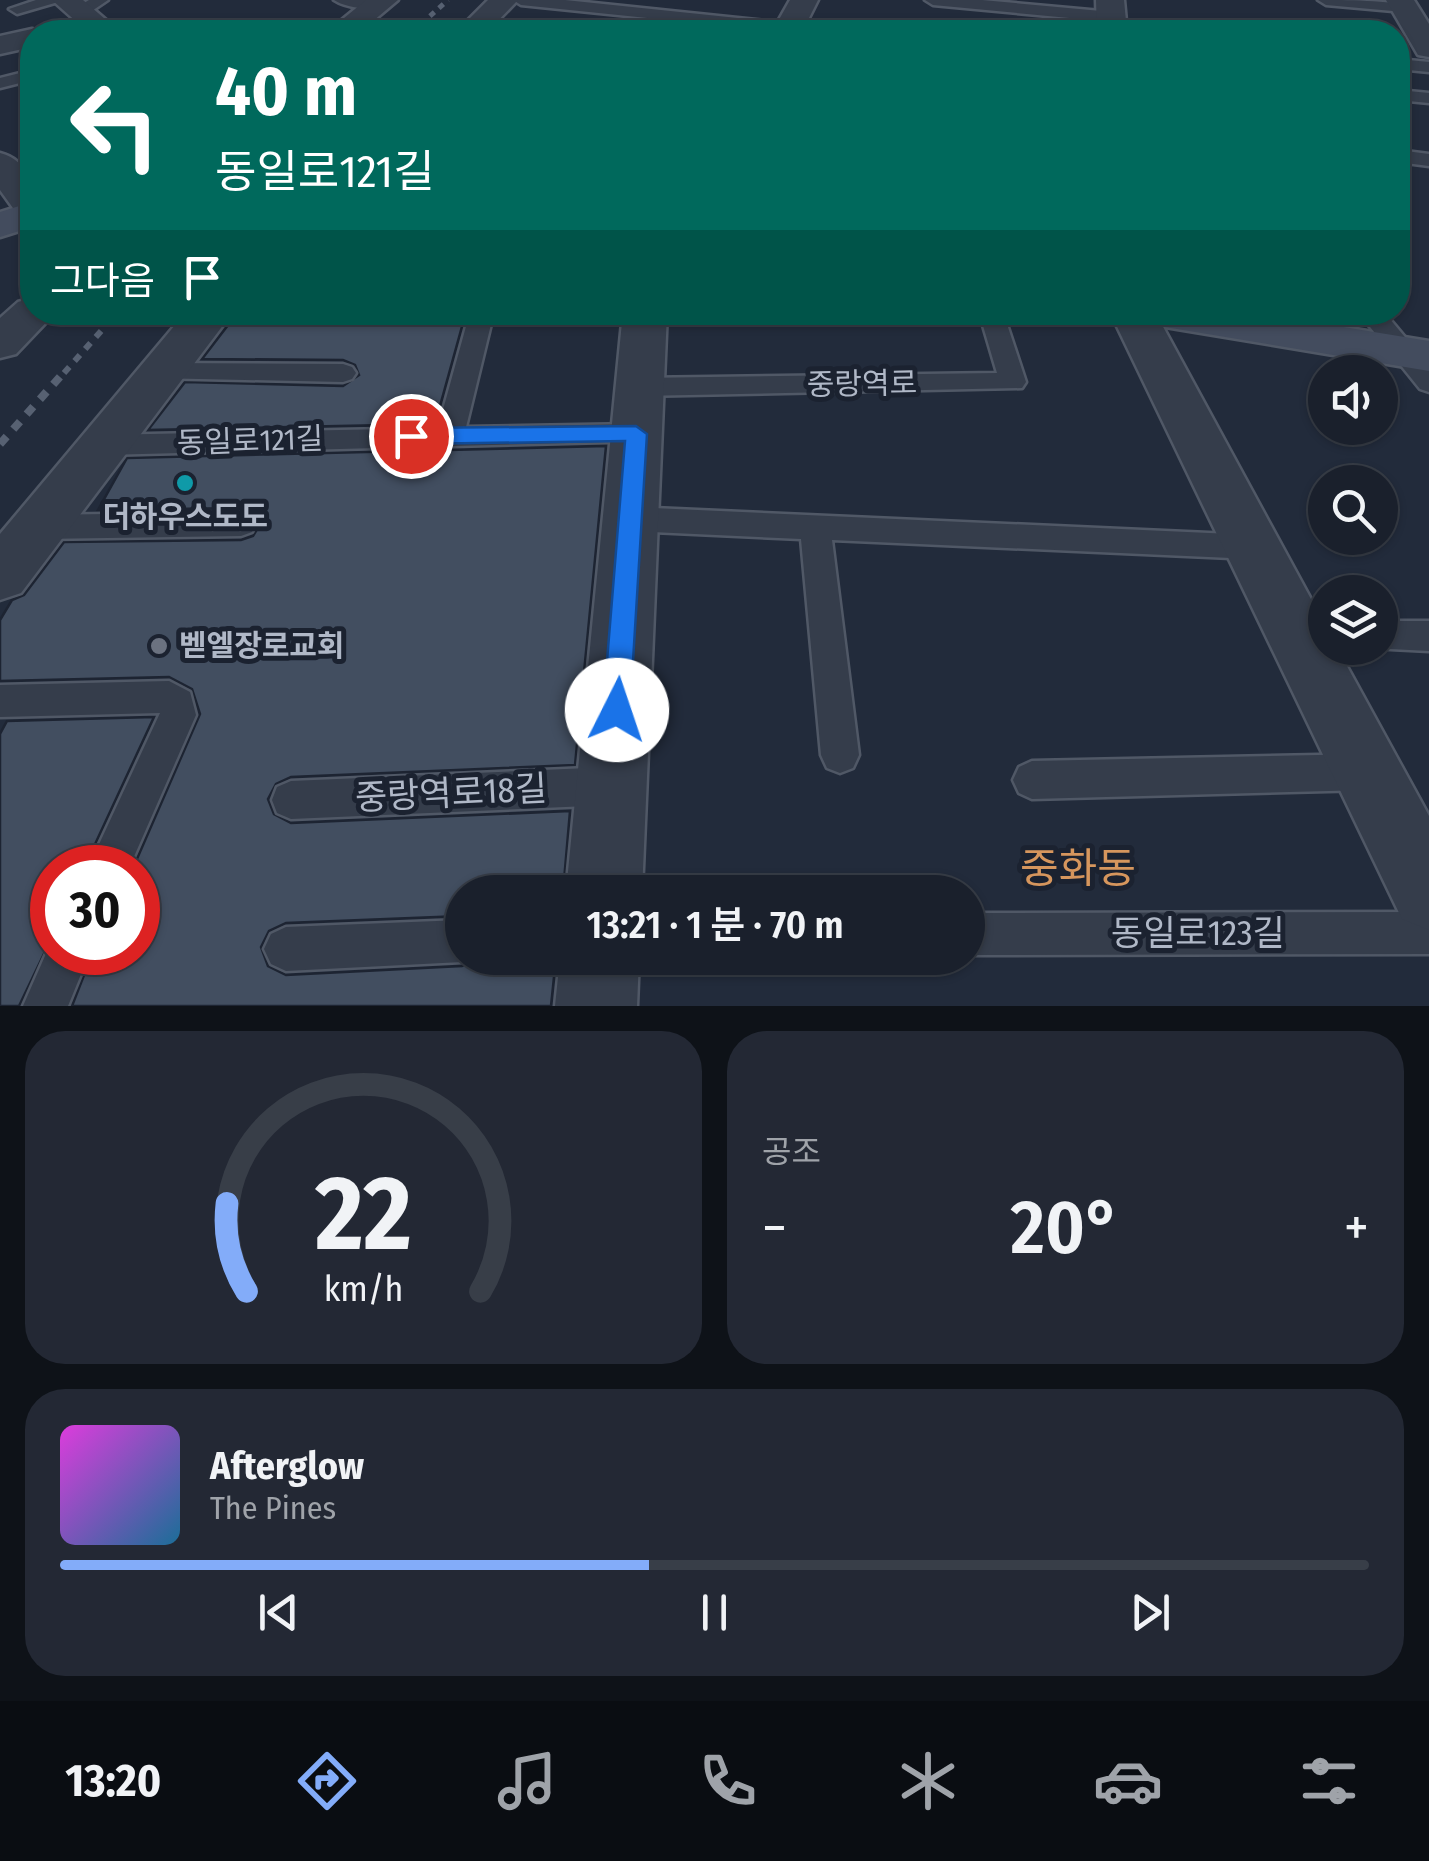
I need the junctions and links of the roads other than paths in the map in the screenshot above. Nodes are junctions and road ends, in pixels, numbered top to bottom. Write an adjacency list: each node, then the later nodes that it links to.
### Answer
1 (342, 0): 6 (lane)
2 (504, 0): 13 (street)
3 (520, 0): 9 (lane)
4 (932, 0): 11 (lane)
5 (1326, 0): 7 (lane)
6 (381, 2): 12 (street)
7 (1402, 3): 16 (street)
8 (17, 9): 10 (lane)
9 (629, 10): 14 (lane); 15 (lane)
10 (84, 11)
11 (1111, 17)
12 (358, 20)
13 (483, 20)
14 (621, 20)
15 (708, 20)
16 (1429, 48)
17 (0, 164): 18 (street)
18 (20, 193)
19 (20, 325): 27 (street)
20 (201, 325): 29 (street, 동일로121길)
21 (479, 325): 32 (lane)
22 (644, 325): 31 (street)
23 (995, 325): 31 (lane, 중랑역로)
24 (1139, 325): 38 (street)
25 (1224, 325): 28 (street)
26 (1382, 325): 28 (lane)
27 (0, 343)
28 (1420, 364)
29 (163, 372): 30 (lane); 33 (street, 동일로121길)
30 (343, 373)
31 (638, 410): 32 (lane, 동일로121길); 34 (street)
32 (450, 435): 33 (lane, 동일로121길)
33 (104, 446): 36 (street, 동일로121길)
34 (631, 519): 37 (lane); 48 (street)
35 (241, 524): 36 (lane)
36 (40, 527): 39 (street, 동일로121길)
37 (815, 527): 38 (lane); 45 (lane)
38 (1252, 548): 40 (street)
39 (0, 576)
40 (1308, 631)
41 (1398, 636): 42 (lane)
42 (1429, 636)
43 (1323, 665): 46 (street)
44 (0, 700): 50 (lane)
45 (840, 755)
46 (1367, 772): 47 (lane); 51 (street)
47 (1032, 780)
48 (611, 786): 49 (lane, 중랑역로18길); 52 (street)
49 (292, 800)
50 (118, 845)
51 (1423, 867)
52 (605, 875)
53 (1429, 932): 54 (lane, 동일로123길)
54 (985, 934)
55 (445, 942): 56 (lane)
56 (286, 949)
57 (59, 975): 59 (lane)
58 (599, 975): 60 (street)
59 (45, 1006)
60 (596, 1006)

